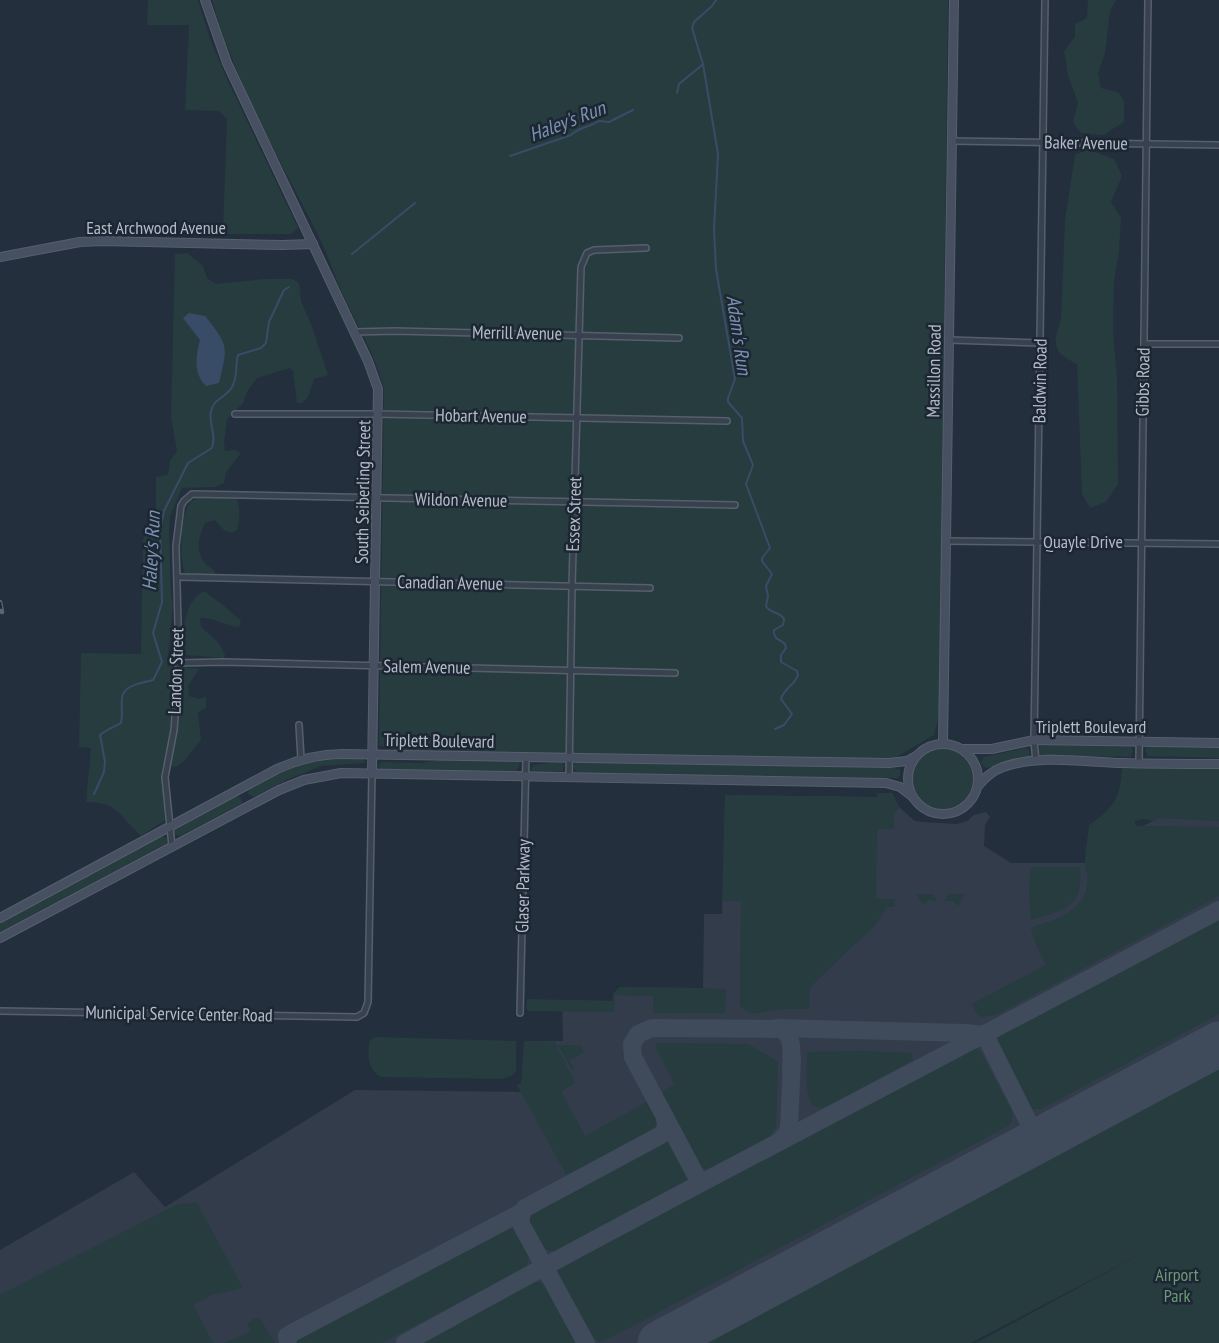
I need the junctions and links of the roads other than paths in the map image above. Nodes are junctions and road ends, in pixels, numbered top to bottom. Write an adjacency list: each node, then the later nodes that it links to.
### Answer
1 (205, 0): 9 (main road, South Seiberling Street)
2 (954, 0): 5 (main road, Massillon Road)
3 (1045, 0): 6 (street, Baldwin Road)
4 (1148, 0): 7 (street, Gibbs Road)
5 (952, 141): 6 (street, Baker Avenue); 15 (main road, Massillon Road)
6 (1043, 142): 7 (street, Baker Avenue); 16 (street, Baldwin Road)
7 (1145, 144): 8 (street, Baker Avenue); 17 (street, Gibbs Road)
8 (1219, 145)
9 (312, 244): 11 (main road, East Archwood Avenue); 12 (main road, South Seiberling Street)
10 (646, 248): 13 (street, Essex Street)
11 (0, 257)
12 (354, 332): 13 (street, Merrill Avenue); 20 (main road, South Seiberling Street)
13 (579, 334): 14 (street, Merrill Avenue); 21 (street, Essex Street)
14 (679, 338)
15 (950, 340): 16 (street); 27 (main road, Massillon Road)
16 (1040, 343): 28 (street, Baldwin Road)
17 (1144, 344): 18 (street); 29 (street, Gibbs Road)
18 (1219, 344)
19 (235, 414): 20 (street, Hobart Avenue)
20 (379, 414): 21 (street, Hobart Avenue); 24 (main road, South Seiberling Street)
21 (576, 419): 22 (street, Hobart Avenue); 25 (street, Essex Street)
22 (727, 421)
23 (188, 497): 24 (street, Wildon Avenue); 31 (street, Landon Street)
24 (377, 498): 25 (street, Wildon Avenue); 32 (main road, South Seiberling Street)
25 (574, 502): 26 (street, Wildon Avenue); 33 (street, Essex Street)
26 (735, 505)
27 (947, 541): 28 (street, Quayle Drive); 42 (main road, Massillon Road)
28 (1038, 542): 29 (street, Quayle Drive); 40 (street, Baldwin Road)
29 (1140, 543): 30 (street, Quayle Drive); 41 (street, Gibbs Road)
30 (1219, 544)
31 (178, 577): 32 (street, Canadian Avenue); 35 (street, Landon Street)
32 (376, 582): 33 (street, Canadian Avenue); 36 (main road, South Seiberling Street)
33 (572, 586): 34 (street, Canadian Avenue); 37 (street, Essex Street)
34 (650, 588)
35 (179, 663): 36 (street, Salem Avenue); 58 (street, Landon Street)
36 (374, 666): 37 (street, Salem Avenue); 45 (main road, South Seiberling Street)
37 (570, 670): 38 (street, Salem Avenue); 48 (street, Essex Street)
38 (675, 673)
39 (299, 725): 49 (street)
40 (1034, 740): 41 (main road, Triplett Boulevard); 44 (main road, Triplett Boulevard); 50 (street, Baldwin Road)
41 (1138, 741): 43 (main road, Triplett Boulevard); 51 (street, Gibbs Road)
42 (943, 743): 44 (main road); 46 (main road)
43 (1219, 743)
44 (963, 749): 56 (main road)
45 (373, 755): 47 (main road, Triplett Boulevard); 49 (main road, Triplett Boulevard); 53 (main road, South Seiberling Street)
46 (916, 756): 48 (main road, Triplett Boulevard); 57 (main road)
47 (526, 758): 48 (main road, Triplett Boulevard); 54 (street, Glaser Parkway)
48 (570, 758): 55 (street, Essex Street)
49 (301, 759): 58 (main road, Triplett Boulevard)
50 (1036, 761): 51 (main road, Triplett Boulevard); 56 (main road, Triplett Boulevard)
51 (1138, 763): 52 (main road, Triplett Boulevard)
52 (1219, 764)
53 (372, 774): 54 (main road, Triplett Boulevard); 59 (main road, Triplett Boulevard); 64 (street, South Seiberling Street)
54 (525, 776): 55 (main road, Triplett Boulevard); 63 (street, Glaser Parkway)
55 (569, 777): 57 (main road, Triplett Boulevard)
56 (978, 786): 57 (main road)
57 (912, 796)
58 (170, 827): 59 (street, Landon Street); 60 (main road, Triplett Boulevard)
59 (172, 847): 61 (main road, Triplett Boulevard)
60 (0, 918)
61 (0, 938)
62 (0, 1011): 64 (street, Municipal Service Center Road)
63 (520, 1014)
64 (357, 1017)

